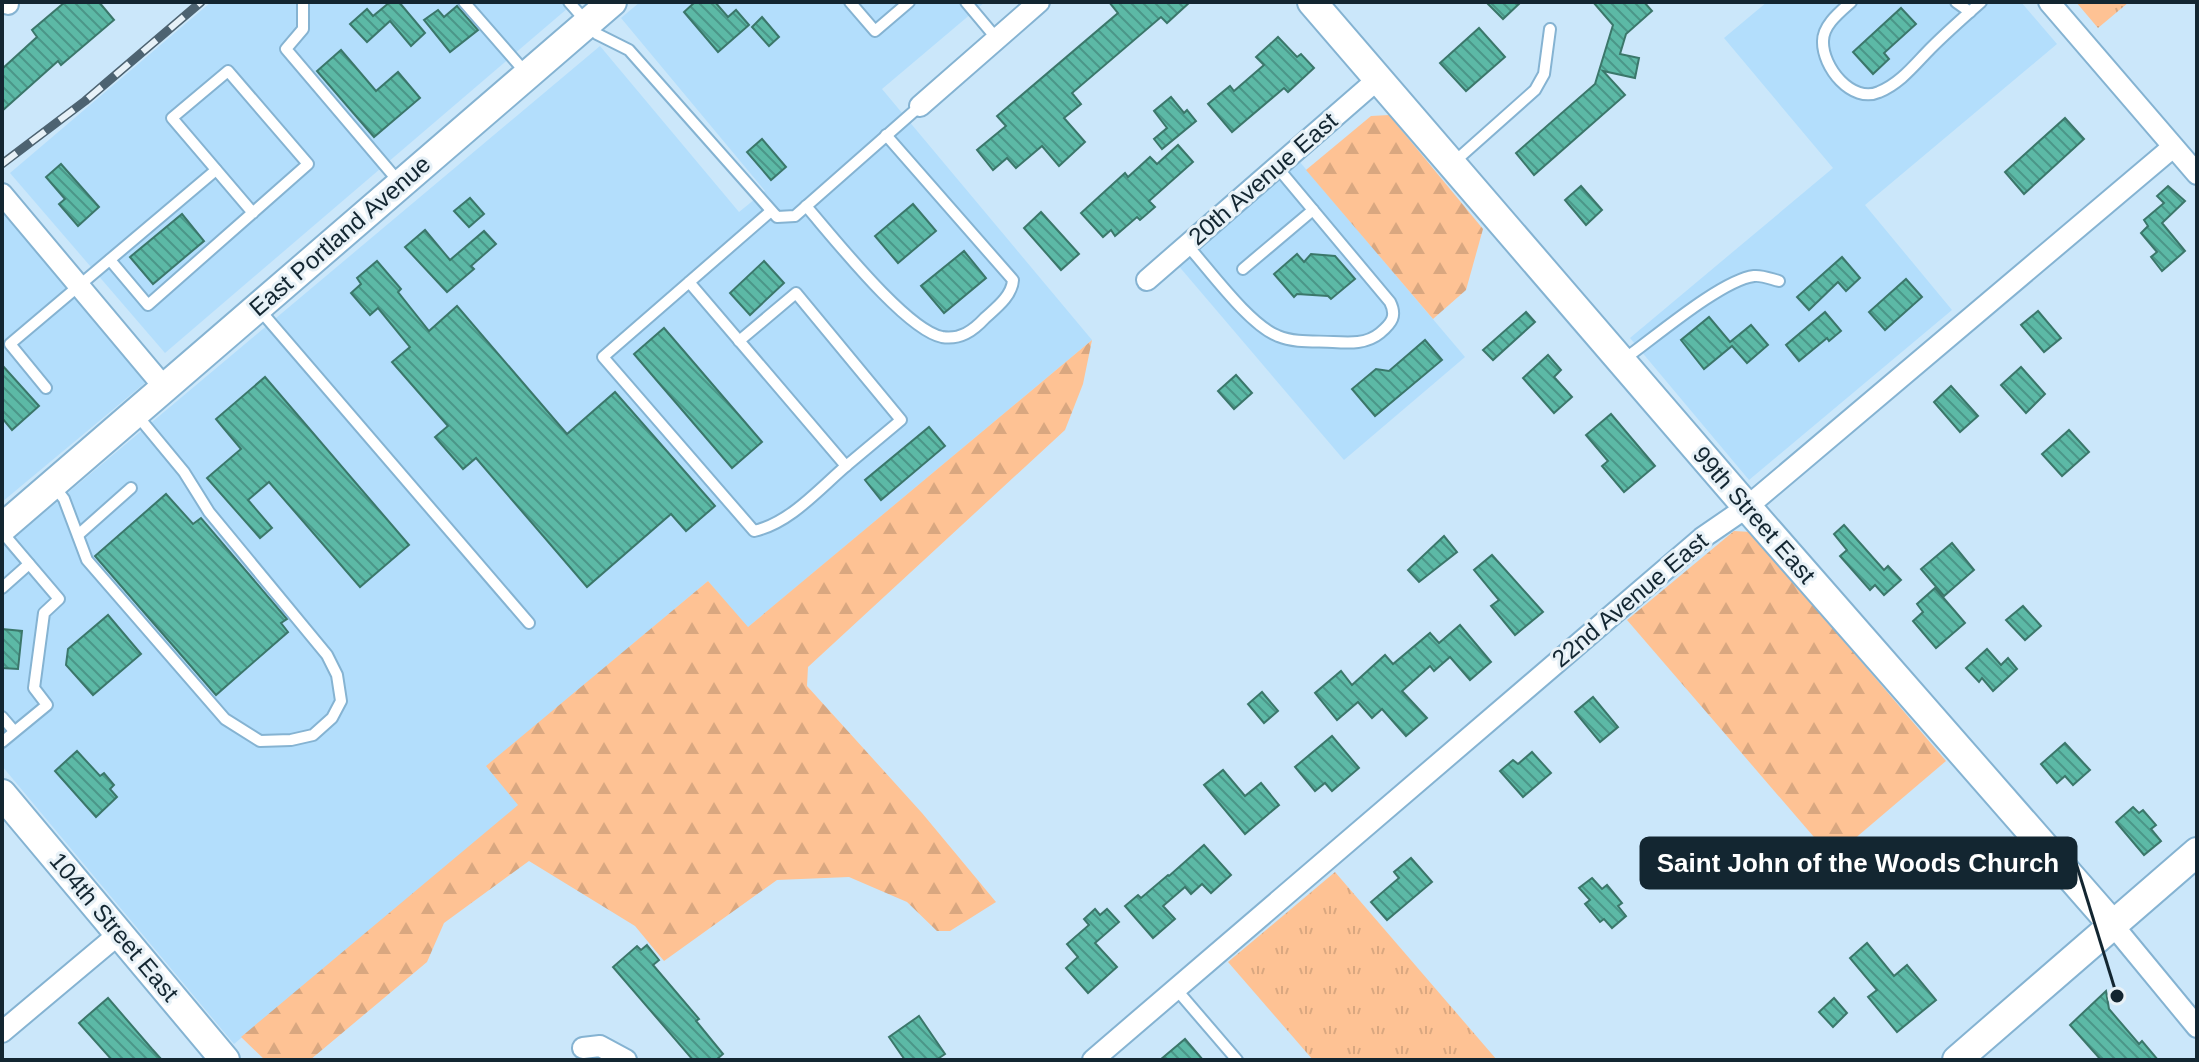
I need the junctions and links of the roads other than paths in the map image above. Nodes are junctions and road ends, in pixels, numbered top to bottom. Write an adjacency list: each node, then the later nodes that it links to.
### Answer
1 (303, 2): 26 (lane)
2 (464, 2): 17 (lane)
3 (612, 2): 14 (street, East Portland Avenue)
4 (850, 2): 5 (lane)
5 (909, 2)
6 (966, 2): 16 (lane)
7 (1039, 2): 16 (street)
8 (1312, 2): 18 (street, 99th Street East)
9 (1851, 2): 13 (lane)
10 (1956, 2): 13 (lane)
11 (1981, 2): 13 (lane)
12 (2049, 2): 21 (street)
13 (1970, 12)
14 (578, 13): 17 (street, East Portland Avenue); 30 (lane)
15 (1550, 29): 22 (lane)
16 (997, 39): 19 (street)
17 (528, 74): 26 (street, East Portland Avenue)
18 (1378, 79): 22 (street, 99th Street East); 23 (street, 20th Avenue East)
19 (920, 106): 20 (lane)
20 (886, 135): 28 (lane); 28 (lane)
21 (2173, 147): 25 (street); 48 (street, 22nd Avenue East)
22 (1452, 164): 41 (street, 99th Street East)
23 (1277, 167): 29 (lane); 32 (street, 20th Avenue East)
24 (216, 170): 31 (lane); 31 (lane); 33 (lane)
25 (2197, 174)
26 (401, 184): 39 (street, East Portland Avenue)
27 (2, 194): 38 (street)
28 (806, 206): 30 (lane)
29 (1313, 210): 32 (lane); 34 (lane)
30 (771, 211): 37 (lane)
31 (253, 213): 33 (lane)
32 (1187, 245): 35 (street, 20th Avenue East)
33 (110, 260): 38 (lane)
34 (1243, 269)
35 (1147, 280)
36 (1779, 281): 41 (lane)
37 (689, 282): 40 (lane); 45 (lane)
38 (79, 286): 42 (street); 43 (lane)
39 (257, 307): 42 (street, East Portland Avenue); 53 (lane)
40 (739, 341): 45 (lane); 45 (lane)
41 (1621, 361): 48 (street, 99th Street East)
42 (164, 387): 44 (street, East Portland Avenue)
43 (46, 388)
44 (135, 413): 46 (street, East Portland Avenue); 50 (lane)
45 (846, 466)
46 (60, 477): 49 (street, East Portland Avenue); 50 (lane)
47 (131, 488): 50 (lane)
48 (1747, 507): 59 (street, 99th Street East); 61 (street, 22nd Avenue East)
49 (2, 530): 51 (lane)
50 (78, 535)
51 (29, 564): 52 (lane); 55 (lane)
52 (2, 588)
53 (529, 623)
54 (2, 717): 55 (lane)
55 (14, 731): 56 (lane)
56 (2, 742)
57 (2, 794): 60 (street, 104th Street East)
58 (2197, 852): 59 (street)
59 (2112, 924): 62 (street, 99th Street East); 69 (street)
60 (120, 933): 63 (street); 65 (street, 104th Street East)
61 (1176, 989): 67 (street, 22nd Avenue East); 68 (lane)
62 (2197, 1027)
63 (2, 1032)
64 (583, 1048): 66 (street)
65 (225, 1060)
66 (626, 1060)
67 (1093, 1060)
68 (1237, 1060)
69 (1957, 1060)

